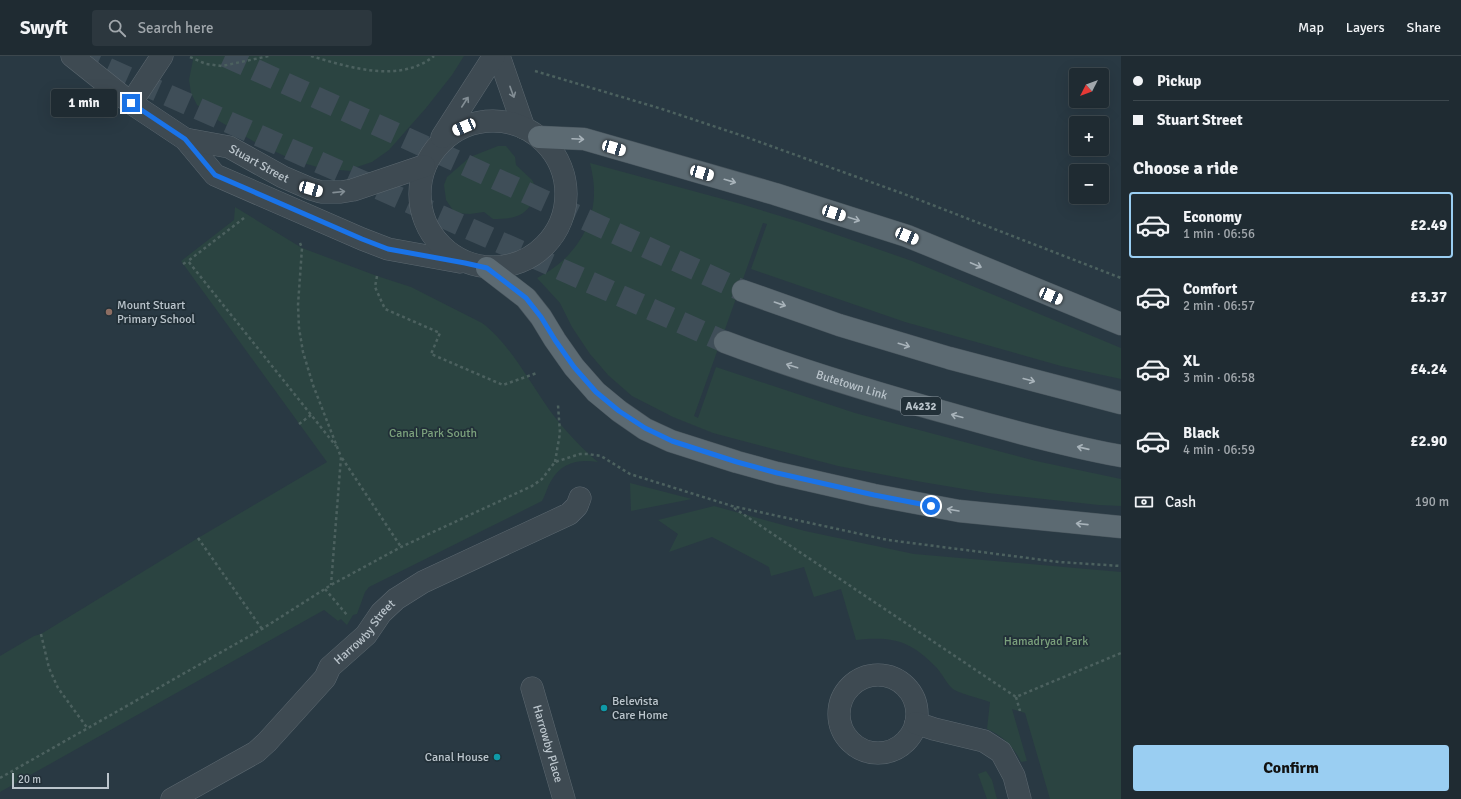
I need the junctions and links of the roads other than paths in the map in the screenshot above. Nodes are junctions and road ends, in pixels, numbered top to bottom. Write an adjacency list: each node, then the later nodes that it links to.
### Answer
1 (72, 56): 5 (street, Stuart Street)
2 (162, 56): 5 (street)
3 (494, 56): 8 (street, one-way to 3)
4 (499, 56): 6 (street, one-way to 6)
5 (131, 103): 7 (street, Stuart Street)
6 (532, 132): 8 (street); 11 (street, Stuart Street); 13 (main road, one-way to 13)
7 (185, 139): 9 (street, Stuart Street, one-way to 9); 10 (street, Stuart Street)
8 (436, 147): 9 (street)
9 (424, 166): 10 (street)
10 (465, 263): 11 (street, Stuart Street)
11 (487, 268): 18 (main road, one-way to 11)
12 (743, 291): 15 (main road, one-way to 15)
13 (1121, 324)
14 (725, 342): 16 (main road, Butetown Link / A4232, one-way to 14)
15 (1121, 403)
16 (1121, 456)
17 (580, 498): 21 (street, Harrowby Street)
18 (1121, 527)
19 (532, 688): 22 (street, Harrowby Place)
20 (916, 723): 23 (street)
21 (172, 799)
22 (564, 799)
23 (1020, 799)

